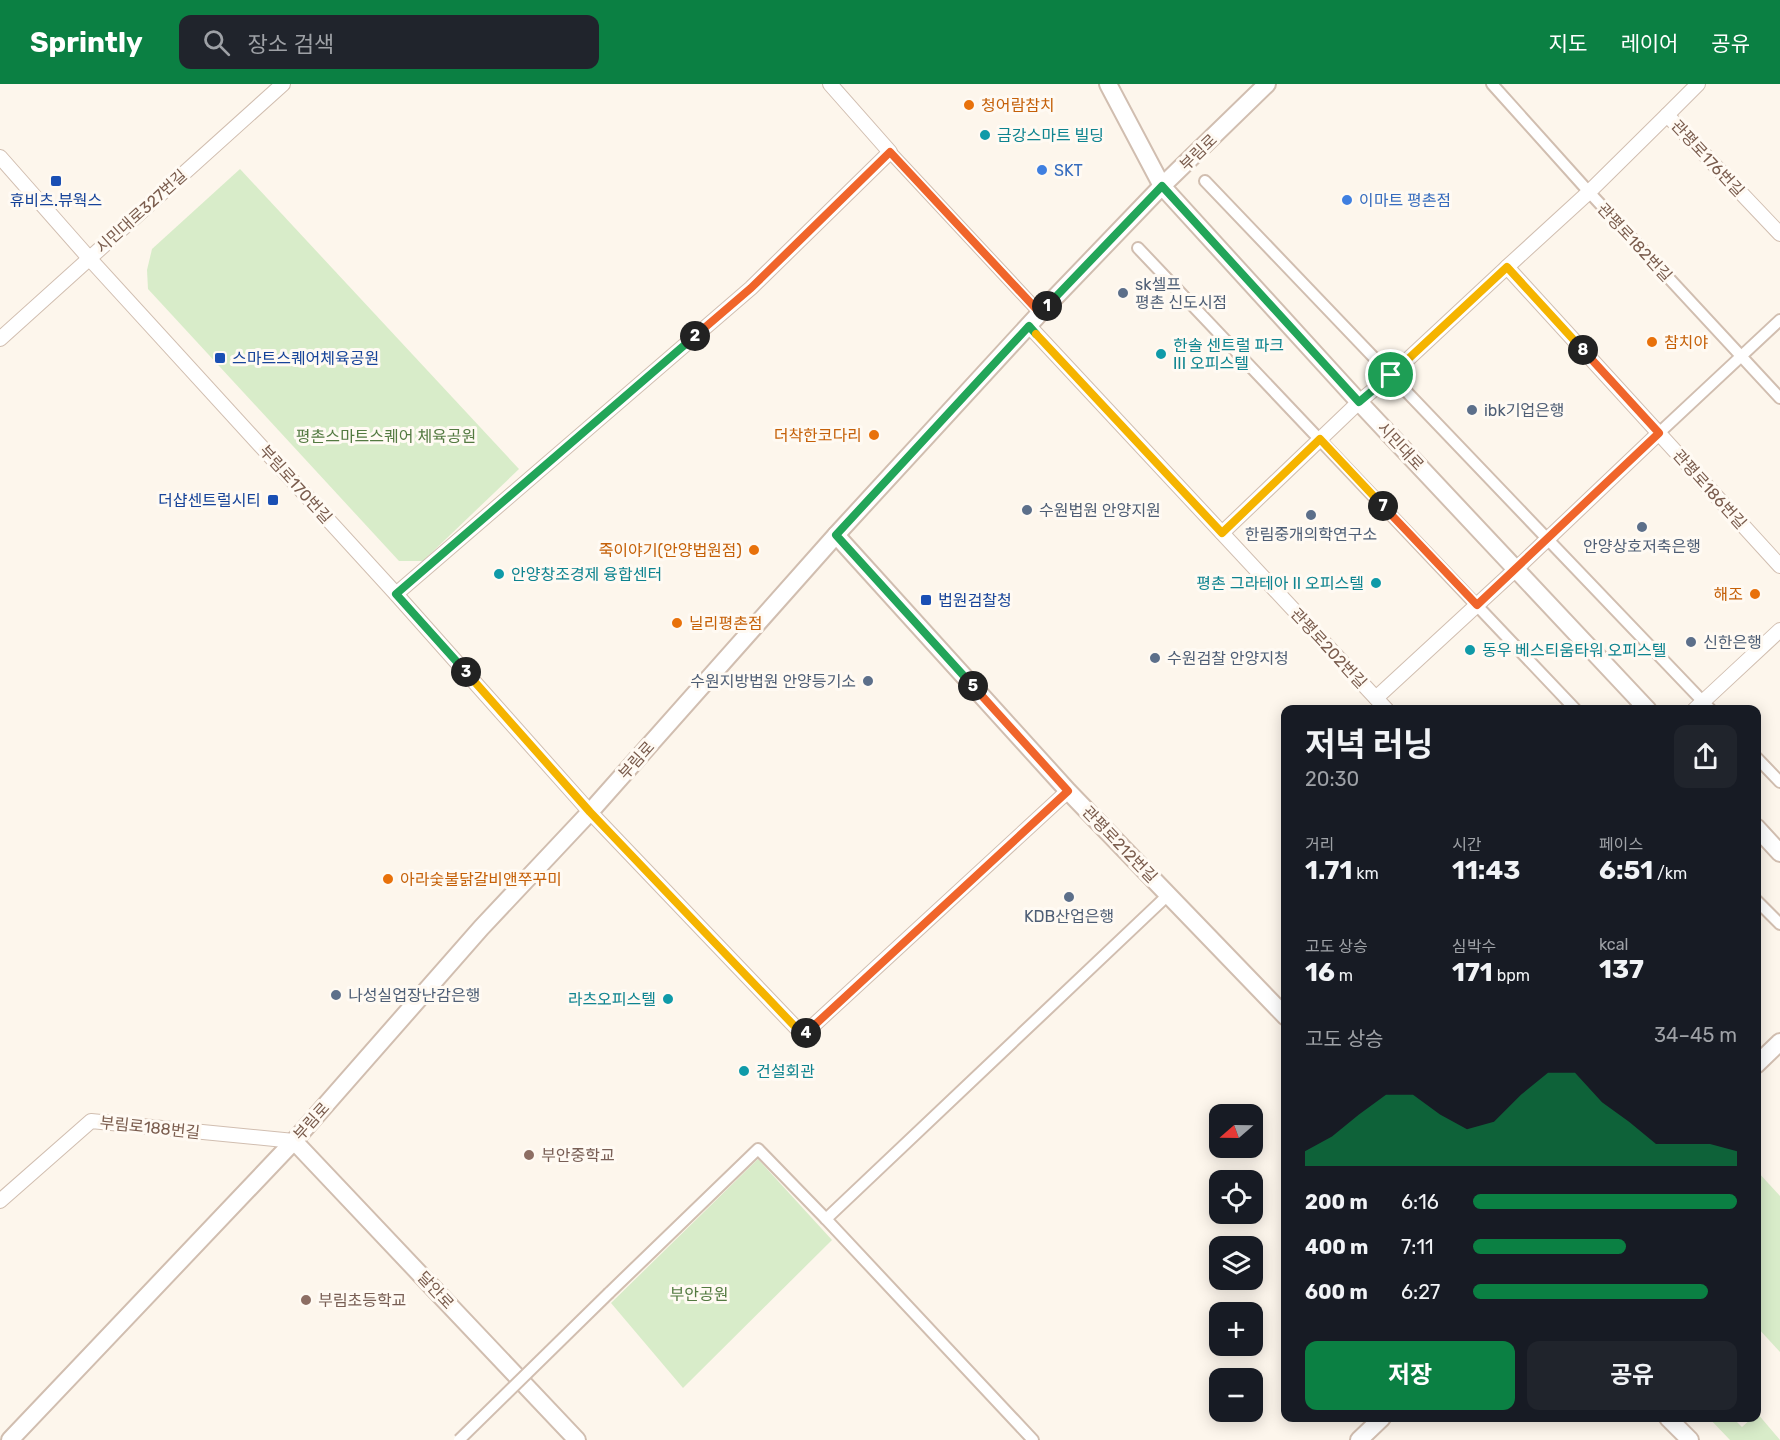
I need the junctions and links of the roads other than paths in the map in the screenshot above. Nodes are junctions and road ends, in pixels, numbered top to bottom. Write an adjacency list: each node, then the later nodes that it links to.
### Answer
1 (283, 84): 15 (street, 시민대로327번길)
2 (830, 84): 8 (street)
3 (1108, 84): 11 (street, 시민대로)
4 (1267, 84): 11 (street, 부림로)
5 (1492, 84): 12 (street, 관평로182번길)
6 (1698, 84): 7 (street, 관평로176번길)
7 (1667, 115): 12 (street); 13 (street, 관평로176번길)
8 (890, 152): 17 (street); 32 (street)
9 (0, 157): 15 (street, 부림로170번길)
10 (1205, 181): 22 (street)
11 (1162, 186): 17 (street, 부림로); 24 (street, 시민대로)
12 (1589, 192): 16 (street); 21 (street, 관평로182번길)
13 (1780, 234)
14 (1138, 248): 26 (street)
15 (89, 258): 20 (street, 시민대로327번길); 32 (street, 부림로170번길)
16 (1507, 267): 22 (street); 25 (street, 관평로186번길)
17 (1040, 313): 19 (street, 부림로)
18 (1780, 320): 21 (street)
19 (1029, 326): 27 (street, 관평로202번길); 28 (street, 부림로)
20 (0, 339)
21 (1740, 356): 23 (street, 관평로182번길); 25 (street)
22 (1391, 375): 24 (street); 29 (street)
23 (1780, 398)
24 (1359, 402): 26 (street); 31 (street, 시민대로)
25 (1659, 433): 29 (street); 30 (street, 관평로186번길)
26 (1320, 439): 27 (street); 33 (street)
27 (1222, 533): 35 (street, 관평로202번길)
28 (836, 535): 43 (street, 관평로212번길); 44 (street, 부림로)
29 (1548, 539): 31 (street); 39 (street)
30 (1780, 566)
31 (1516, 570): 33 (street); 38 (street, 시민대로)
32 (396, 594): 44 (street, 부림로170번길)
33 (1477, 605): 35 (street); 37 (street)
34 (1780, 630): 40 (street)
35 (1376, 698): 36 (street, 관평로202번길)
36 (1382, 705)
37 (1571, 705)
38 (1643, 705)
39 (1701, 705)
40 (1705, 705)
41 (1761, 762): 42 (street)
42 (1780, 782)
43 (1068, 791): 44 (street, 부림로170번길); 47 (street, 관평로212번길)
44 (590, 812): 53 (street, 부림로)
45 (1761, 832): 46 (street)
46 (1780, 853)
47 (1169, 894): 50 (street, 관평로212번길); 55 (street)
48 (1761, 905): 49 (street)
49 (1780, 924)
50 (1281, 1012)
51 (1780, 1042): 52 (street)
52 (1761, 1060)
53 (294, 1141): 54 (street, 부림로188번길); 58 (street, 부림로); 60 (street, 달안로)
54 (0, 1201)
55 (826, 1220): 59 (street, bridge); 61 (street)
56 (1378, 1422): 62 (street)
57 (1672, 1422): 63 (street)
58 (10, 1440)
59 (459, 1440)
60 (577, 1440)
61 (1033, 1440)
62 (1359, 1440)
63 (1690, 1440)

